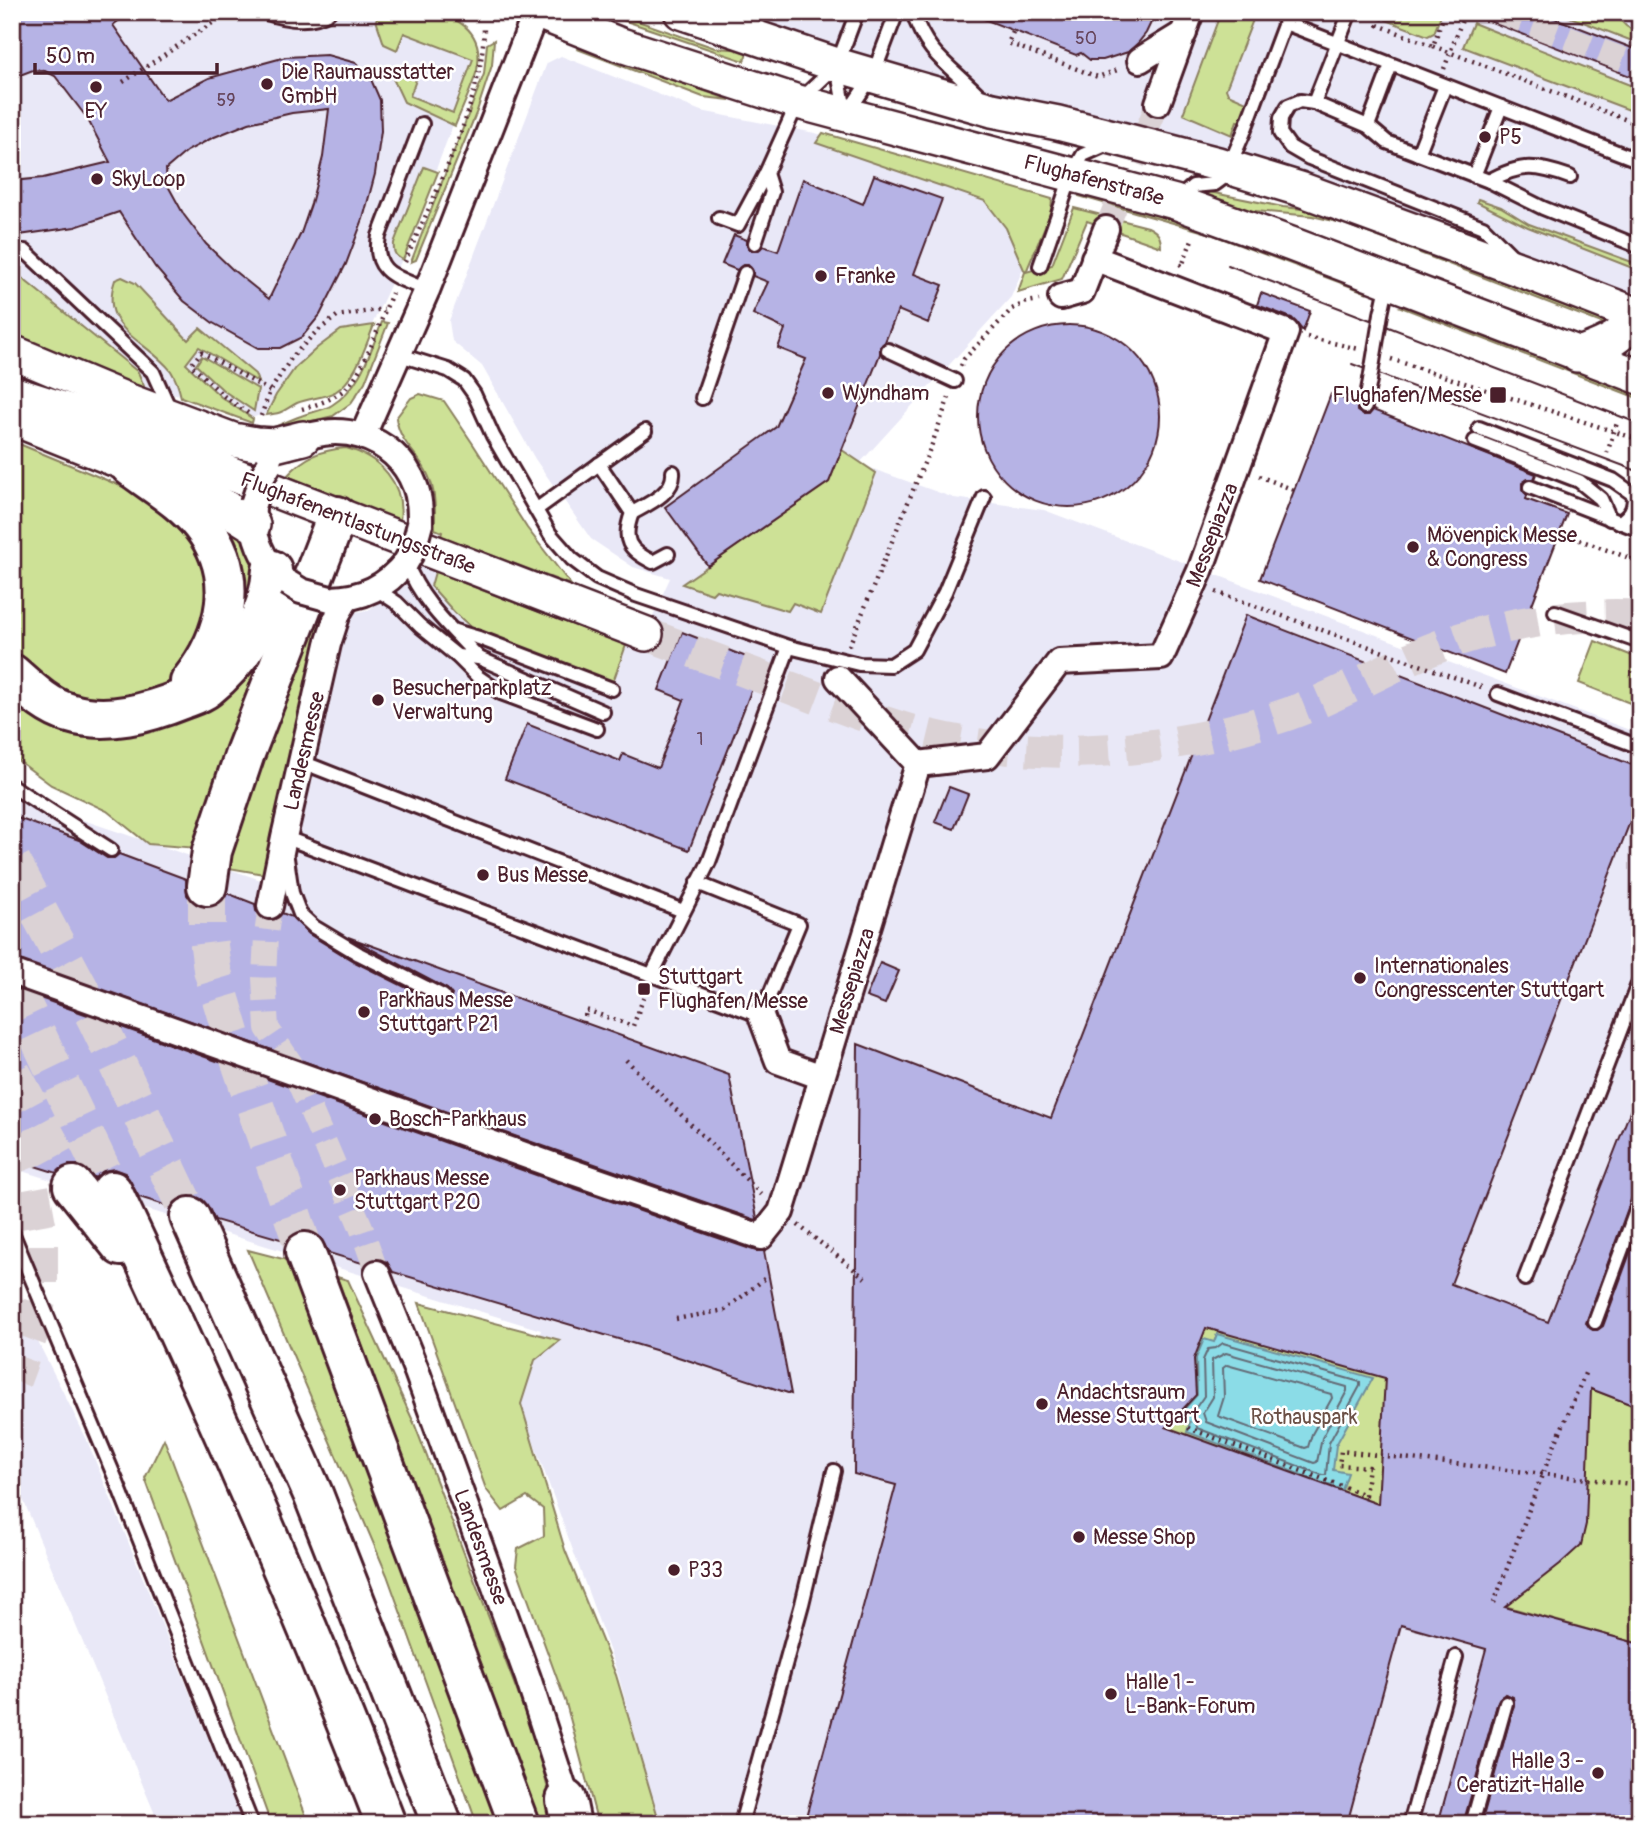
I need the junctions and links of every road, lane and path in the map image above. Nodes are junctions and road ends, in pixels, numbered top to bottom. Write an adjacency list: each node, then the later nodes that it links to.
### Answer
1 (229, 12): 25 (path)
2 (264, 12): 3 (lane)
3 (329, 12)
4 (537, 12): 27 (main road, Flughafenstraße); 59 (street)
5 (681, 12): 21 (main road)
6 (857, 12): 21 (lane)
7 (897, 12): 24 (lane)
8 (914, 12): 31 (lane)
9 (1350, 12): 17 (lane)
10 (1384, 12): 19 (path)
11 (1445, 12): 19 (path)
12 (1465, 12): 18 (path)
13 (1287, 18): 17 (lane); 39 (lane)
14 (1187, 22): 20 (street); 28 (street)
15 (484, 27): 57 (path)
16 (1013, 32): 23 (path)
17 (1337, 44): 22 (lane); 29 (lane)
18 (1453, 44)
19 (1433, 46): 35 (path)
20 (1140, 60)
21 (837, 65): 24 (main road); 27 (lane); 32 (lane)
22 (1391, 65): 26 (lane); 34 (lane)
23 (1111, 73)
24 (873, 75): 31 (main road); 32 (lane)
25 (123, 82)
26 (1445, 86): 30 (lane); 37 (lane)
27 (798, 102): 32 (main road, Flughafenstraße); 40 (lane)
28 (1158, 103)
29 (1314, 103): 34 (lane); 45 (lane)
30 (1501, 107): 38 (lane); 42 (lane)
31 (992, 110): 36 (main road)
32 (846, 115): 41 (main road, Flughafenstraße)
33 (422, 124): 57 (lane)
34 (1368, 125): 37 (lane)
35 (1640, 125)
36 (1120, 139): 39 (main road); 41 (lane)
37 (1418, 154): 42 (lane)
38 (1640, 161)
39 (1227, 167): 45 (main road); 46 (lane)
40 (766, 173): 47 (lane); 50 (lane)
41 (1072, 174): 46 (main road, Flughafenstraße); 55 (lane)
42 (1474, 176): 44 (lane)
43 (1570, 177): 44 (lane)
44 (1489, 181): 51 (lane)
45 (1337, 186): 63 (main road)
46 (1175, 202): 58 (main road, Flughafenstraße)
47 (719, 218)
48 (1106, 229): 53 (street)
49 (1195, 233): 54 (path)
50 (755, 243)
51 (1640, 247)
52 (12, 252): 81 (lane)
53 (1094, 258): 60 (street); 64 (street)
54 (1171, 261)
55 (1040, 266)
56 (745, 273): 76 (lane)
57 (399, 278): 59 (lane); 62 (path)
58 (1388, 281): 70 (main road, Flughafenstraße); 77 (lane, bridge)
59 (427, 290): 68 (street)
60 (1061, 297)
61 (1027, 302): 73 (path)
62 (385, 309): 74 (path); 83 (path)
63 (1637, 315): 70 (main road)
64 (1286, 332): 66 (path); 109 (street, Messepiazza)
65 (888, 350): 73 (lane)
66 (1365, 351)
67 (12, 352): 81 (main road)
68 (400, 355): 87 (street); 98 (lane)
69 (1378, 355): 85 (path)
70 (1577, 355): 71 (main road, Flughafenstraße)
71 (1640, 377)
72 (12, 379): 78 (main road, Flughafenentlastungsstraße)
73 (955, 381): 119 (path)
74 (270, 391): 79 (path); 84 (path)
75 (12, 393): 78 (main road, Flughafenentlastungsstraße)
76 (702, 398)
77 (1365, 407)
78 (69, 411): 101 (main road, Flughafenentlastungsstraße)
79 (252, 416)
80 (12, 418): 91 (main road)
81 (173, 419): 83 (main road)
82 (1618, 420): 85 (path)
83 (299, 425): 87 (street); 100 (street, bridge)
84 (257, 426)
85 (1615, 430): 88 (path); 89 (path)
86 (645, 431): 90 (lane)
87 (363, 435): 107 (street, bridge)
88 (1640, 440)
89 (1606, 453)
90 (599, 464): 98 (lane); 99 (lane)
91 (130, 466): 100 (main road); 123 (highway)
92 (673, 472): 99 (lane)
93 (1262, 477): 95 (path)
94 (1531, 487): 102 (lane)
95 (1294, 490)
96 (984, 496): 119 (lane)
97 (1637, 497): 102 (lane); 102 (lane)
98 (537, 509): 116 (lane)
99 (632, 513): 106 (lane)
100 (253, 515): 108 (street)
101 (337, 516): 114 (main road, Flughafenentlastungsstraße); 133 (highway)
102 (1615, 520): 103 (lane)
103 (1640, 530)
104 (1566, 535): 105 (path)
105 (1640, 541)
106 (668, 554)
107 (406, 562): 110 (street); 113 (lane)
108 (280, 577): 111 (street, bridge); 123 (highway)
109 (1195, 584): 122 (path); 128 (street, Messepiazza)
110 (376, 589): 111 (street); 117 (lane)
111 (339, 599): 127 (street, Landesmesse)
112 (1555, 612): 115 (lane)
113 (455, 631): 118 (lane); 121 (lane)
114 (646, 634)
115 (1640, 642)
116 (789, 647): 119 (lane); 132 (lane)
117 (457, 656): 118 (lane); 125 (lane)
118 (479, 658): 124 (lane)
119 (841, 669): 128 (street)
120 (12, 674): 123 (highway)
121 (612, 688)
122 (1498, 694): 126 (lane)
123 (174, 703)
124 (603, 712)
125 (597, 729)
126 (1640, 747)
127 (302, 762): 130 (street, Landesmesse); 135 (lane)
128 (918, 764): 143 (street, Messepiazza)
129 (12, 786): 131 (lane)
130 (284, 836): 134 (street, Landesmesse); 137 (lane); 139 (lane)
131 (111, 850)
132 (697, 883): 135 (lane); 140 (lane)
133 (207, 886)
134 (270, 906)
135 (682, 911): 137 (lane)
136 (12, 972): 147 (street, Messepiazza, bridge)
137 (652, 974): 140 (lane); 141 (path)
138 (1640, 979): 154 (lane)
139 (443, 996)
140 (761, 1016): 143 (street)
141 (584, 1023)
142 (626, 1060): 147 (path)
143 (822, 1077): 147 (street, Messepiazza)
144 (73, 1185): 155 (highway)
145 (112, 1191): 155 (highway)
146 (1640, 1200): 157 (lane)
147 (781, 1212): 153 (path)
148 (190, 1217): 169 (highway)
149 (12, 1233): 167 (lane)
150 (304, 1252): 170 (highway)
151 (377, 1273): 166 (street, Landesmesse)
152 (768, 1276): 156 (path)
153 (864, 1278)
154 (1525, 1279)
155 (165, 1303): 168 (highway)
156 (676, 1319)
157 (1595, 1322)
158 (1586, 1371): 161 (path)
159 (1188, 1427): 161 (path)
160 (834, 1471): 171 (lane)
161 (1542, 1475): 162 (path); 163 (path)
162 (1640, 1485)
163 (1494, 1603)
164 (1456, 1657): 172 (lane)
165 (1506, 1703): 173 (lane)
166 (571, 1816)
167 (252, 1824)
168 (386, 1824)
169 (442, 1824)
170 (519, 1824)
171 (741, 1824)
172 (1410, 1824)
173 (1472, 1824)

